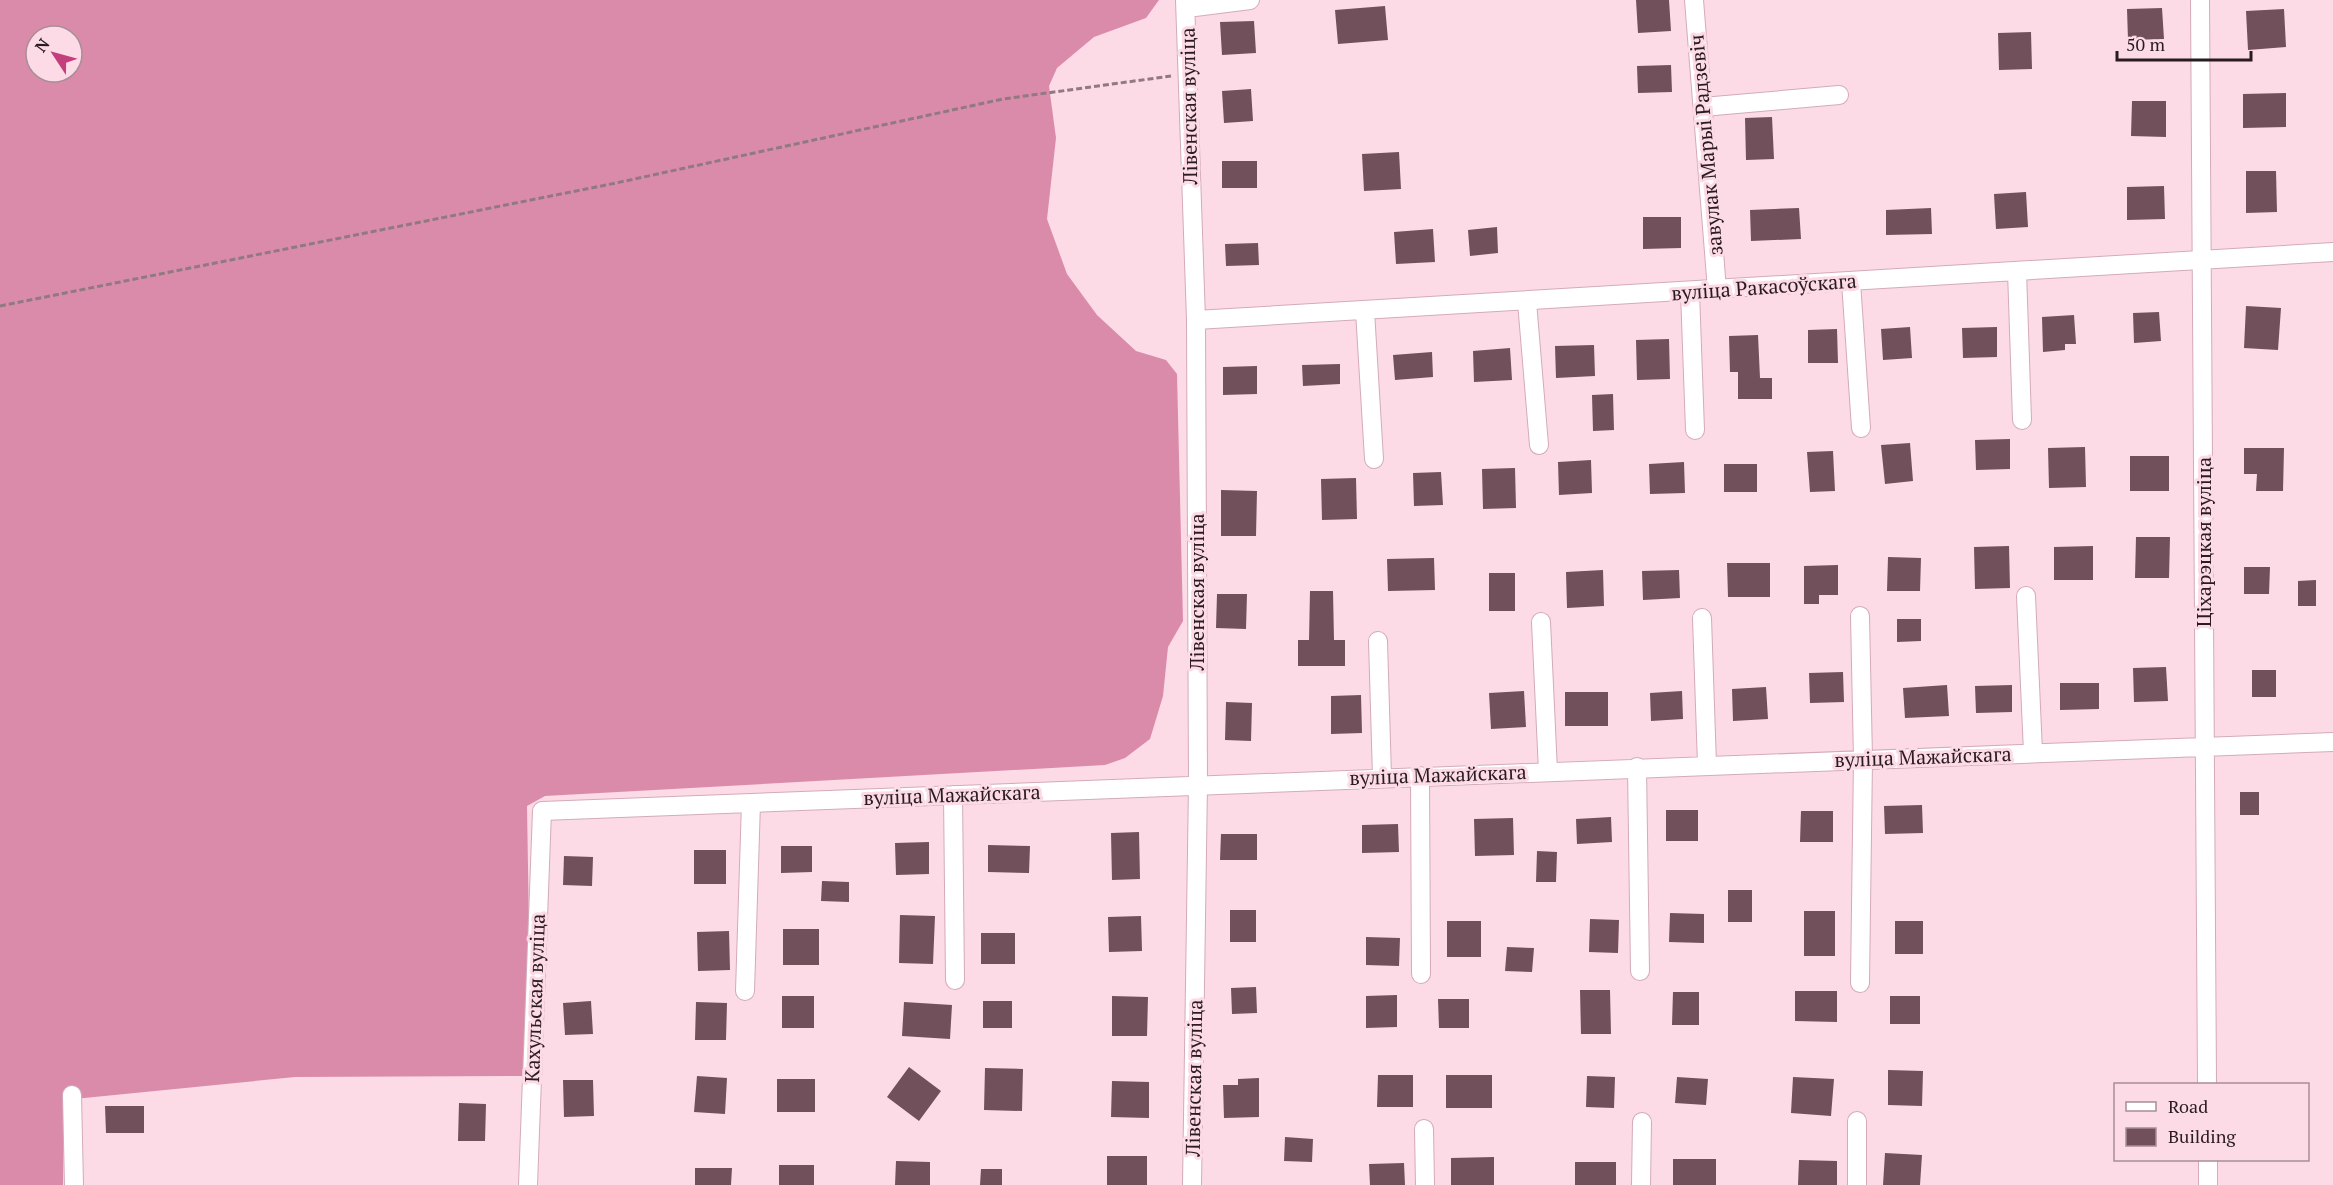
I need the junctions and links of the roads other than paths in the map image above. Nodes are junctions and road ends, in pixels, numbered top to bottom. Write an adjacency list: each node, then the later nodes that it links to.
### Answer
1 (1250, 0): 4 (street)
2 (1694, 0): 6 (street, завулак Марыі Радзевіч)
3 (2200, 0): 8 (street, Ціхарэцкая вуліца)
4 (1186, 4): 15 (street, Лівенская вуліца)
5 (1839, 95): 6 (street)
6 (1703, 107): 11 (street, завулак Марыі Радзевіч)
7 (2333, 252): 8 (street, вуліца Ракасоўскага)
8 (2202, 260): 9 (street, вуліца Ракасоўскага); 27 (street, Ціхарэцкая вуліца)
9 (2017, 272): 10 (street, вуліца Ракасоўскага); 16 (street)
10 (1851, 282): 11 (street, вуліца Ракасоўскага); 17 (street)
11 (1717, 290): 12 (street, вуліца Ракасоўскага)
12 (1690, 292): 13 (street, вуліца Ракасоўскага); 18 (street)
13 (1527, 302): 14 (street, вуліца Ракасоўскага); 19 (street)
14 (1365, 311): 15 (street, вуліца Ракасоўскага); 20 (street)
15 (1196, 320): 35 (street, Лівенская вуліца)
16 (2022, 420)
17 (1861, 428)
18 (1695, 430)
19 (1539, 445)
20 (1374, 459)
21 (2026, 596): 28 (street)
22 (1860, 616): 29 (street)
23 (1702, 618): 30 (street)
24 (1541, 622): 32 (street)
25 (1378, 641): 34 (street)
26 (2333, 742): 27 (street, вуліца Мажайскага)
27 (2206, 745): 28 (street, вуліца Мажайскага); 44 (street, Ціхарэцкая вуліца)
28 (2033, 752): 29 (street, вуліца Мажайскага)
29 (1863, 759): 30 (street, вуліца Мажайскага); 42 (street)
30 (1707, 765): 31 (street, вуліца Мажайскага)
31 (1637, 767): 32 (street, вуліца Мажайскага); 39 (street)
32 (1548, 771): 33 (street, вуліца Мажайскага)
33 (1420, 776): 34 (street, вуліца Мажайскага); 40 (street)
34 (1382, 777): 35 (street, вуліца Мажайскага)
35 (1198, 784): 36 (street, вуліца Мажайскага); 52 (street, Лівенская вуліца)
36 (953, 795): 37 (street, вуліца Мажайскага); 41 (street)
37 (751, 803): 38 (street, вуліца Мажайскага); 43 (street)
38 (542, 811): 51 (street, Кахульская вуліца)
39 (1640, 971)
40 (1421, 974)
41 (956, 980)
42 (1860, 983)
43 (745, 991)
44 (2207, 1083)
45 (72, 1095): 50 (street)
46 (1857, 1121): 55 (street)
47 (1642, 1122): 54 (street)
48 (1424, 1129): 53 (street)
49 (2208, 1161): 56 (street)
50 (74, 1185)
51 (528, 1185)
52 (1192, 1185)
53 (1425, 1185)
54 (1641, 1185)
55 (1857, 1185)
56 (2208, 1185)

